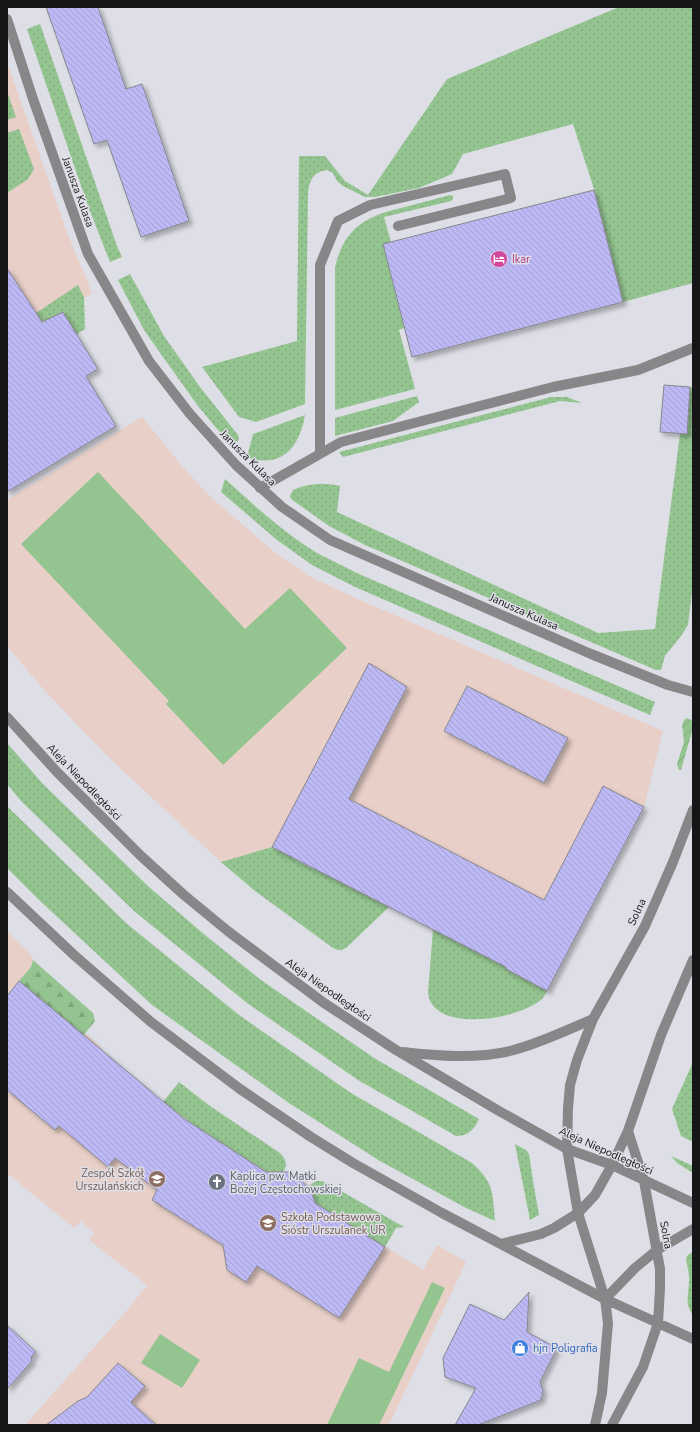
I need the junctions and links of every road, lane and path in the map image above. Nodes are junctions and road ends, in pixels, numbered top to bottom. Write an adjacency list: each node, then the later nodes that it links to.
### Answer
1 (7, 19): 5 (street, Janusza Kulasa)
2 (398, 226): 4 (street)
3 (693, 348): 4 (street)
4 (320, 454): 5 (street)
5 (260, 488): 6 (street, Janusza Kulasa)
6 (693, 692)
7 (7, 717): 12 (street, Aleja Niepodległości)
8 (693, 810): 11 (street, Solna)
9 (7, 892): 20 (street)
10 (693, 960): 13 (street)
11 (592, 1019): 12 (street); 14 (street, Solna)
12 (399, 1052): 14 (street, Aleja Niepodległości)
13 (628, 1131): 15 (street); 16 (street, Solna)
14 (567, 1149): 15 (street, Aleja Niepodległości); 18 (street, Solna)
15 (612, 1165): 16 (street, Aleja Niepodległości); 18 (street)
16 (644, 1181): 17 (street, Aleja Niepodległości); 21 (street, Solna)
17 (693, 1203)
18 (578, 1213): 20 (street); 22 (street, Solna)
19 (693, 1229): 21 (street)
20 (501, 1244): 22 (street)
21 (657, 1250): 22 (street); 23 (street, Solna)
22 (605, 1299): 23 (street); 25 (street, Solna)
23 (658, 1323): 24 (street); 26 (street, Solna)
24 (693, 1339)
25 (595, 1425)
26 (612, 1425)

